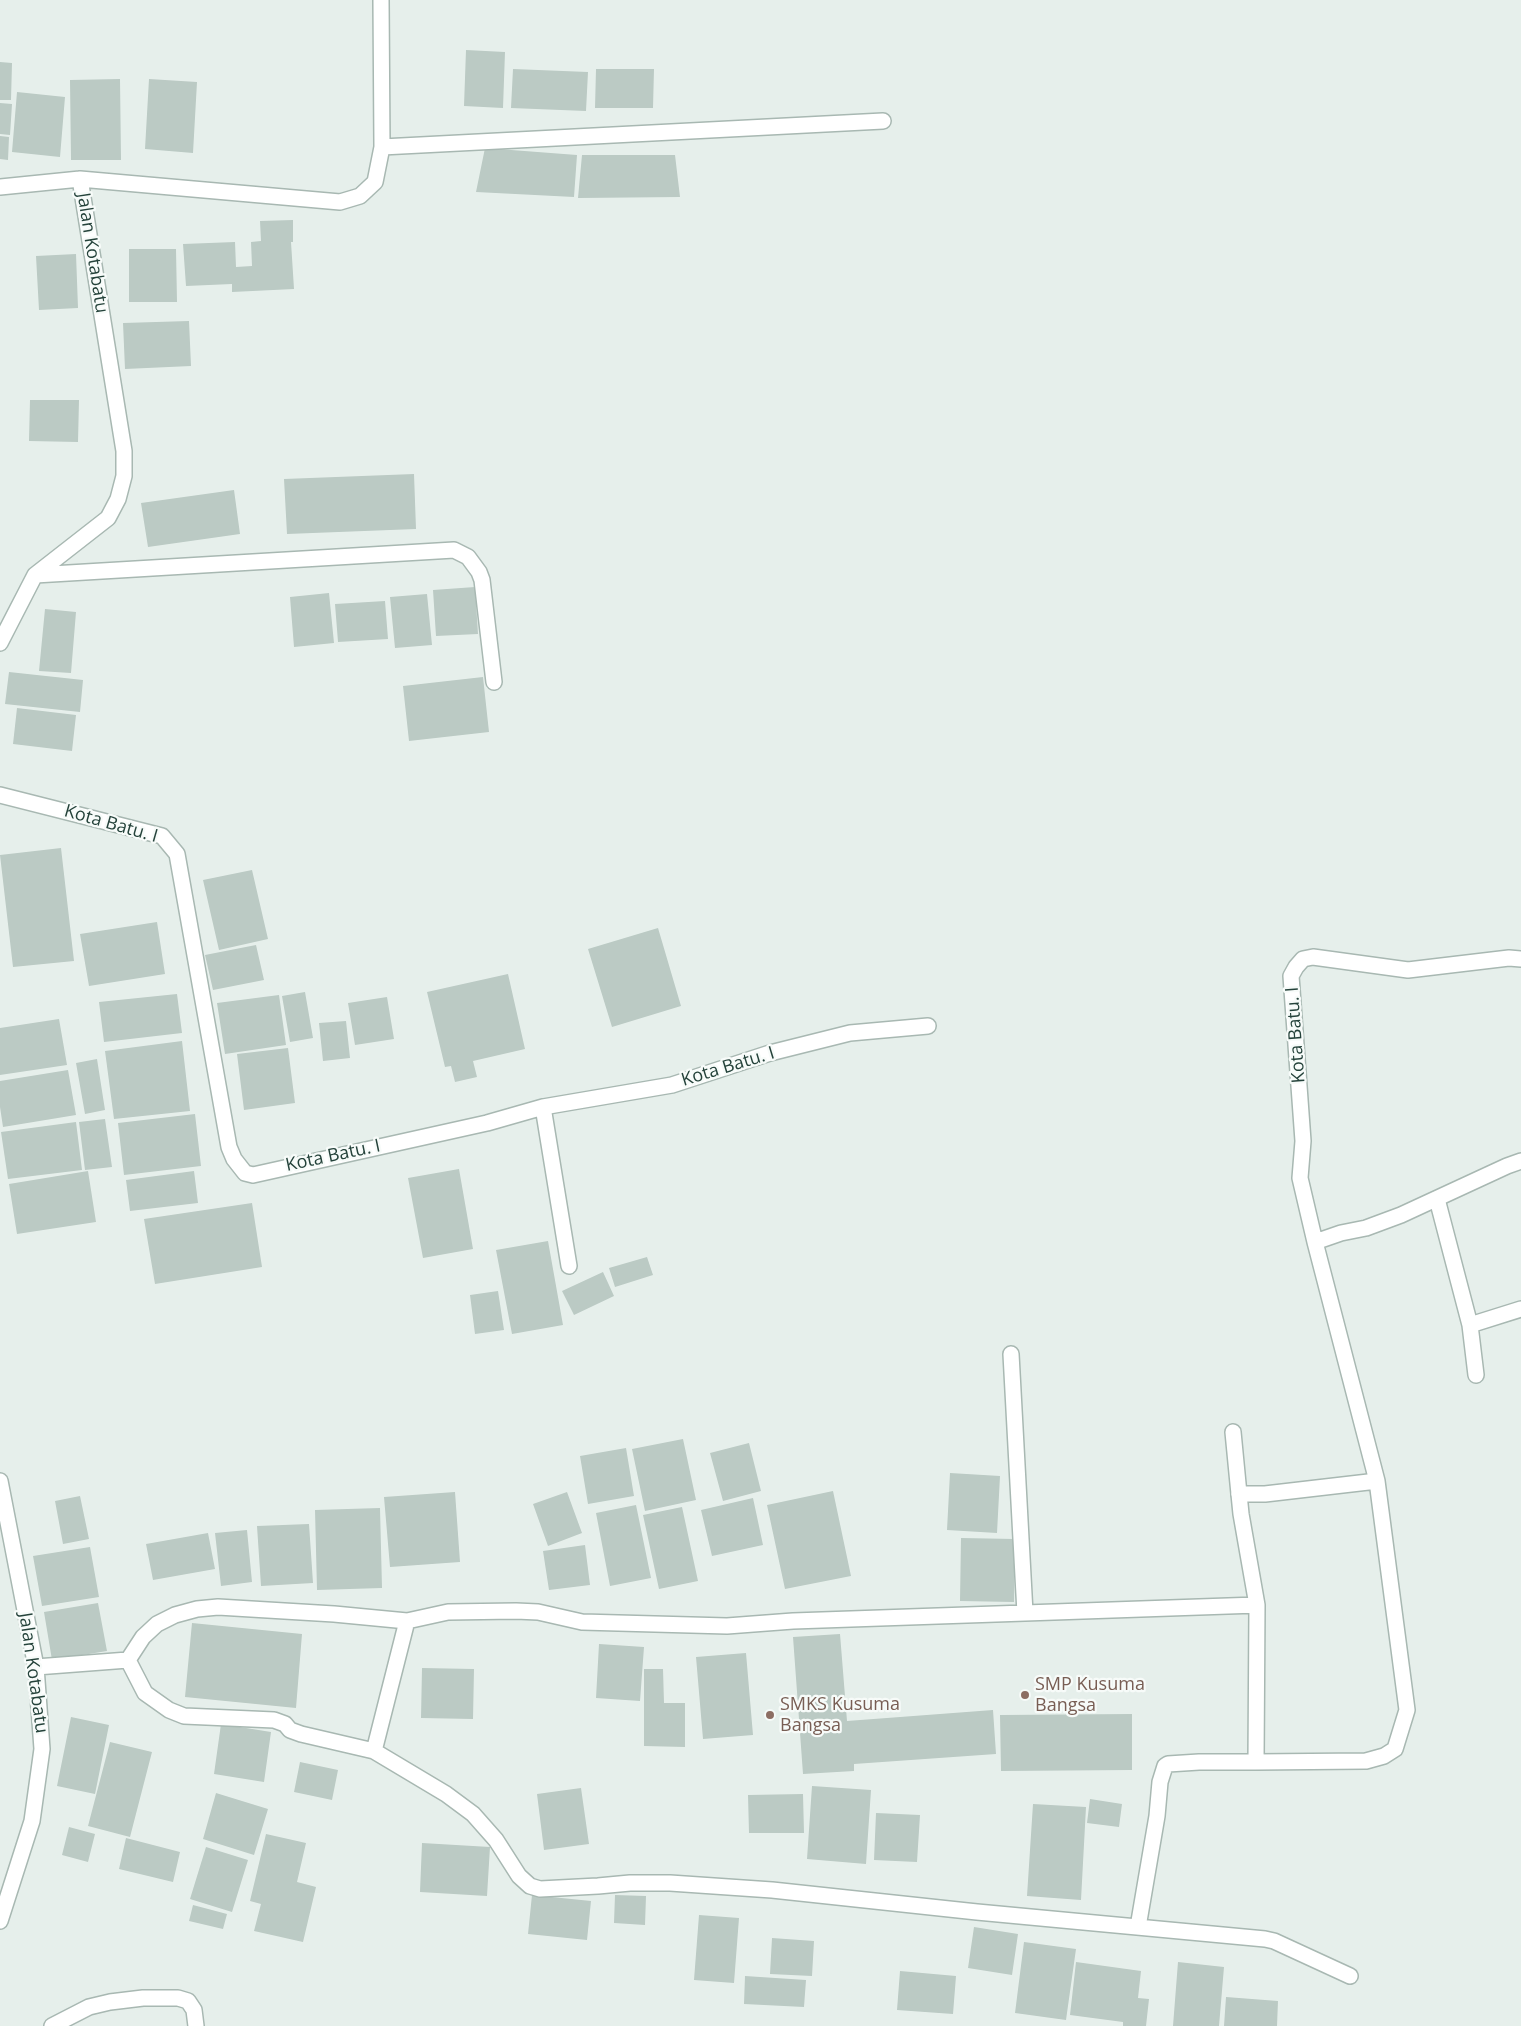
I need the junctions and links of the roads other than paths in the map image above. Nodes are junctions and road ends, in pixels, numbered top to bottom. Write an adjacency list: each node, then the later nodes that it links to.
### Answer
1 (381, 0): 3 (street, Jalan Kotabatu)
2 (883, 121): 3 (street)
3 (382, 147): 4 (street, Jalan Kotabatu)
4 (80, 179): 5 (street); 6 (street, Jalan Kotabatu)
5 (0, 187)
6 (36, 575): 7 (street, Jalan Kotabatu); 8 (street)
7 (0, 643)
8 (494, 682)
9 (0, 794): 12 (street, Kota Batu. I)
10 (1521, 959): 15 (street, Kota Batu. I)
11 (928, 1026): 12 (street, Kota Batu. I)
12 (544, 1107): 16 (street)
13 (1521, 1162): 14 (street)
14 (1437, 1199): 15 (street); 18 (street)
15 (1315, 1242): 23 (street, Kota Batu. I)
16 (569, 1266)
17 (1521, 1310): 18 (street)
18 (1470, 1325): 20 (street)
19 (1011, 1354): 26 (street)
20 (1476, 1375)
21 (1234, 1432): 24 (street)
22 (0, 1481): 29 (street, Jalan Kotabatu)
23 (1377, 1481): 24 (street); 31 (street, Kota Batu. I)
24 (1239, 1494): 25 (street)
25 (1257, 1605): 26 (street); 31 (street)
26 (1025, 1613): 27 (street)
27 (407, 1621): 28 (street); 30 (street)
28 (128, 1660): 29 (street); 30 (street)
29 (36, 1667): 32 (street, Jalan Kotabatu)
30 (374, 1751): 33 (street)
31 (1256, 1762): 33 (street)
32 (0, 1921)
33 (1138, 1927): 34 (street)
34 (1350, 1976)
35 (52, 2026): 36 (street)
36 (196, 2026)

